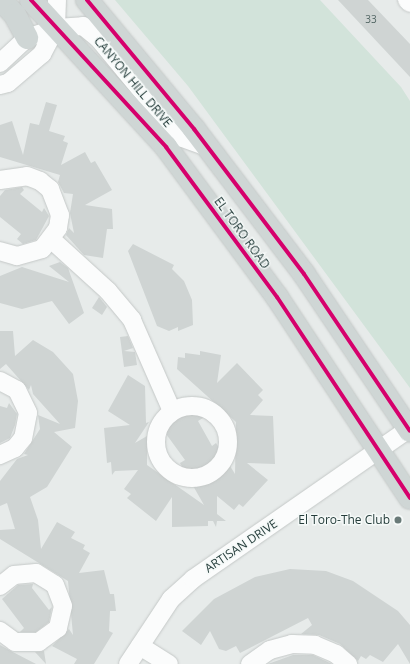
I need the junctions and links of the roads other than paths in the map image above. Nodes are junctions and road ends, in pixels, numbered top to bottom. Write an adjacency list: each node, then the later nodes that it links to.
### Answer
1 (1, 0): 8 (main road)
2 (31, 0): 7 (main road, EL TORO ROAD)
3 (57, 0): 7 (street)
4 (87, 0): 11 (main road, EL TORO ROAD)
5 (407, 0): 6 (street)
6 (410, 3)
7 (56, 28): 8 (street, CANYON HILL DRIVE); 10 (street); 11 (street, CANYON HILL DRIVE); 18 (main road, EL TORO ROAD)
8 (27, 38): 9 (street, CANYON HILL DRIVE)
9 (0, 63)
10 (0, 85)
11 (208, 147): 17 (main road, EL TORO ROAD)
12 (0, 180): 13 (street)
13 (52, 240): 14 (street); 16 (street)
14 (0, 251)
15 (0, 381): 19 (street)
16 (172, 411): 16 (street)
17 (410, 429): 18 (street, ARTISAN DRIVE)
18 (377, 451): 20 (main road, EL TORO ROAD); 23 (street, ARTISAN DRIVE)
19 (0, 455)
20 (410, 498)
21 (2, 580): 22 (street)
22 (0, 631)
23 (140, 646): 24 (street, ARTISAN DRIVE); 25 (street)
24 (128, 664)
25 (169, 664)
26 (250, 664): 27 (street)
27 (348, 664)

